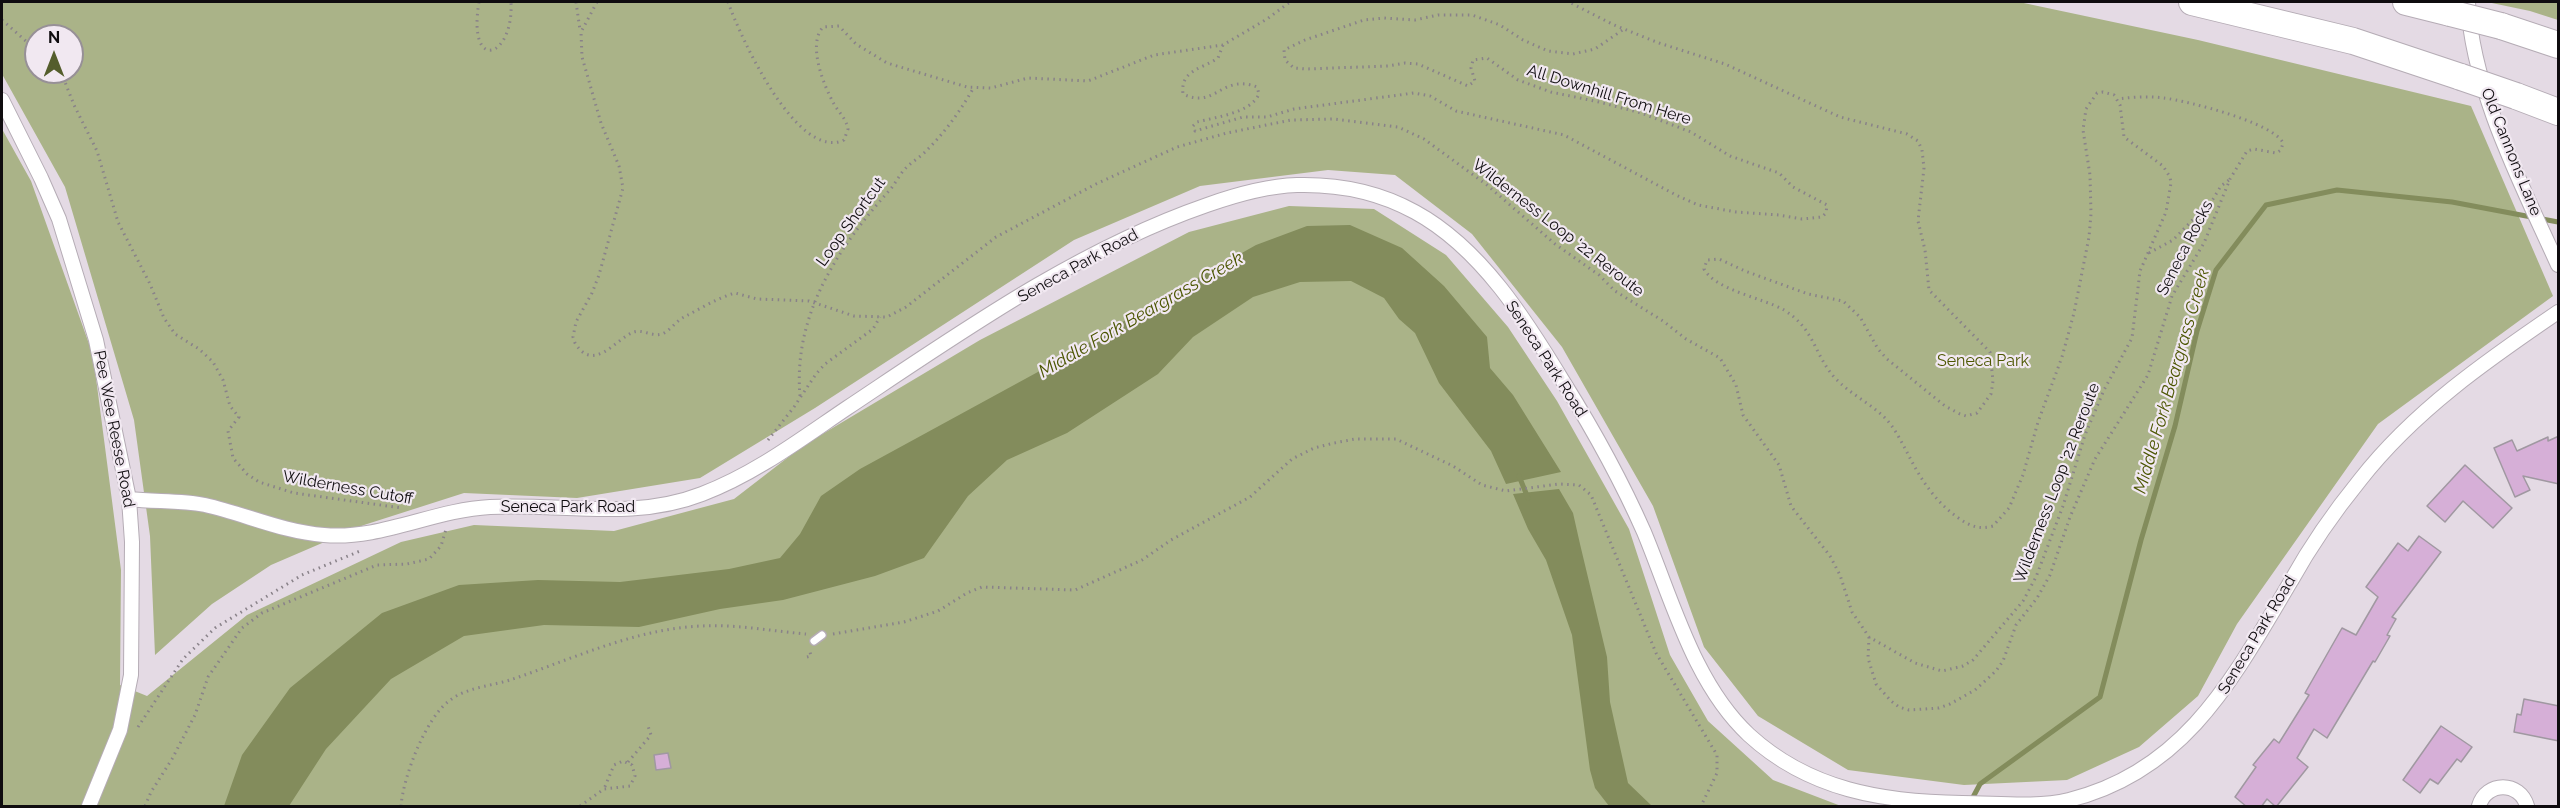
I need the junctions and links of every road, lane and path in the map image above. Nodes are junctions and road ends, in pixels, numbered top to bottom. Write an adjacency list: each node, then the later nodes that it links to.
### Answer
1 (479, 2): 2 (path)
2 (512, 2)
3 (576, 2): 13 (path)
4 (597, 2): 13 (path)
5 (728, 2): 18 (path)
6 (1290, 2): 15 (path)
7 (1569, 2): 12 (path, Wilderness Loop '22 Reroute)
8 (2192, 2): 21 (highway, bridge)
9 (2406, 2): 10 (highway)
10 (2459, 7): 16 (highway, bridge); 24 (street, Old Cannons Lane)
11 (2, 20): 14 (path)
12 (1624, 29): 15 (path, All Downhill From Here); 19 (path, Wilderness Loop '22 Reroute)
13 (581, 32): 26 (path, Wilderness Loop '22 Reroute)
14 (24, 39)
15 (1223, 45): 18 (path)
16 (2559, 45)
17 (66, 84): 30 (path, Wilderness Cutoff)
18 (974, 87): 27 (path, Loop Shortcut)
19 (2118, 99): 22 (path, Seneca Rocks); 23 (path, Wilderness Loop '22 Reroute)
20 (2, 100): 29 (street, Pee Wee Reese Road)
21 (2559, 112)
22 (2230, 179): 23 (path); 34 (path, Seneca Rocks)
23 (2148, 254): 34 (path, Wilderness Loop '22 Reroute)
24 (2559, 265)
25 (2559, 312): 40 (street, Seneca Park Road)
26 (880, 317): 27 (path); 34 (path, Wilderness Loop '22 Reroute)
27 (800, 396): 28 (path)
28 (768, 440)
29 (129, 499): 31 (street, Seneca Park Road); 41 (street, Pee Wee Reese Road)
30 (410, 510)
31 (445, 515): 40 (street, Seneca Park Road); 42 (path)
32 (366, 548): 37 (path)
33 (822, 635): 35 (lane); 43 (path); 45 (path)
34 (1869, 637)
35 (814, 641)
36 (648, 726): 38 (path)
37 (134, 734)
38 (628, 762): 39 (path); 39 (path)
39 (604, 789): 44 (path)
40 (2062, 804)
41 (90, 807)
42 (145, 807)
43 (401, 807)
44 (580, 807)
45 (1701, 807)
46 (2478, 807): 47 (street)
47 (2527, 807)

